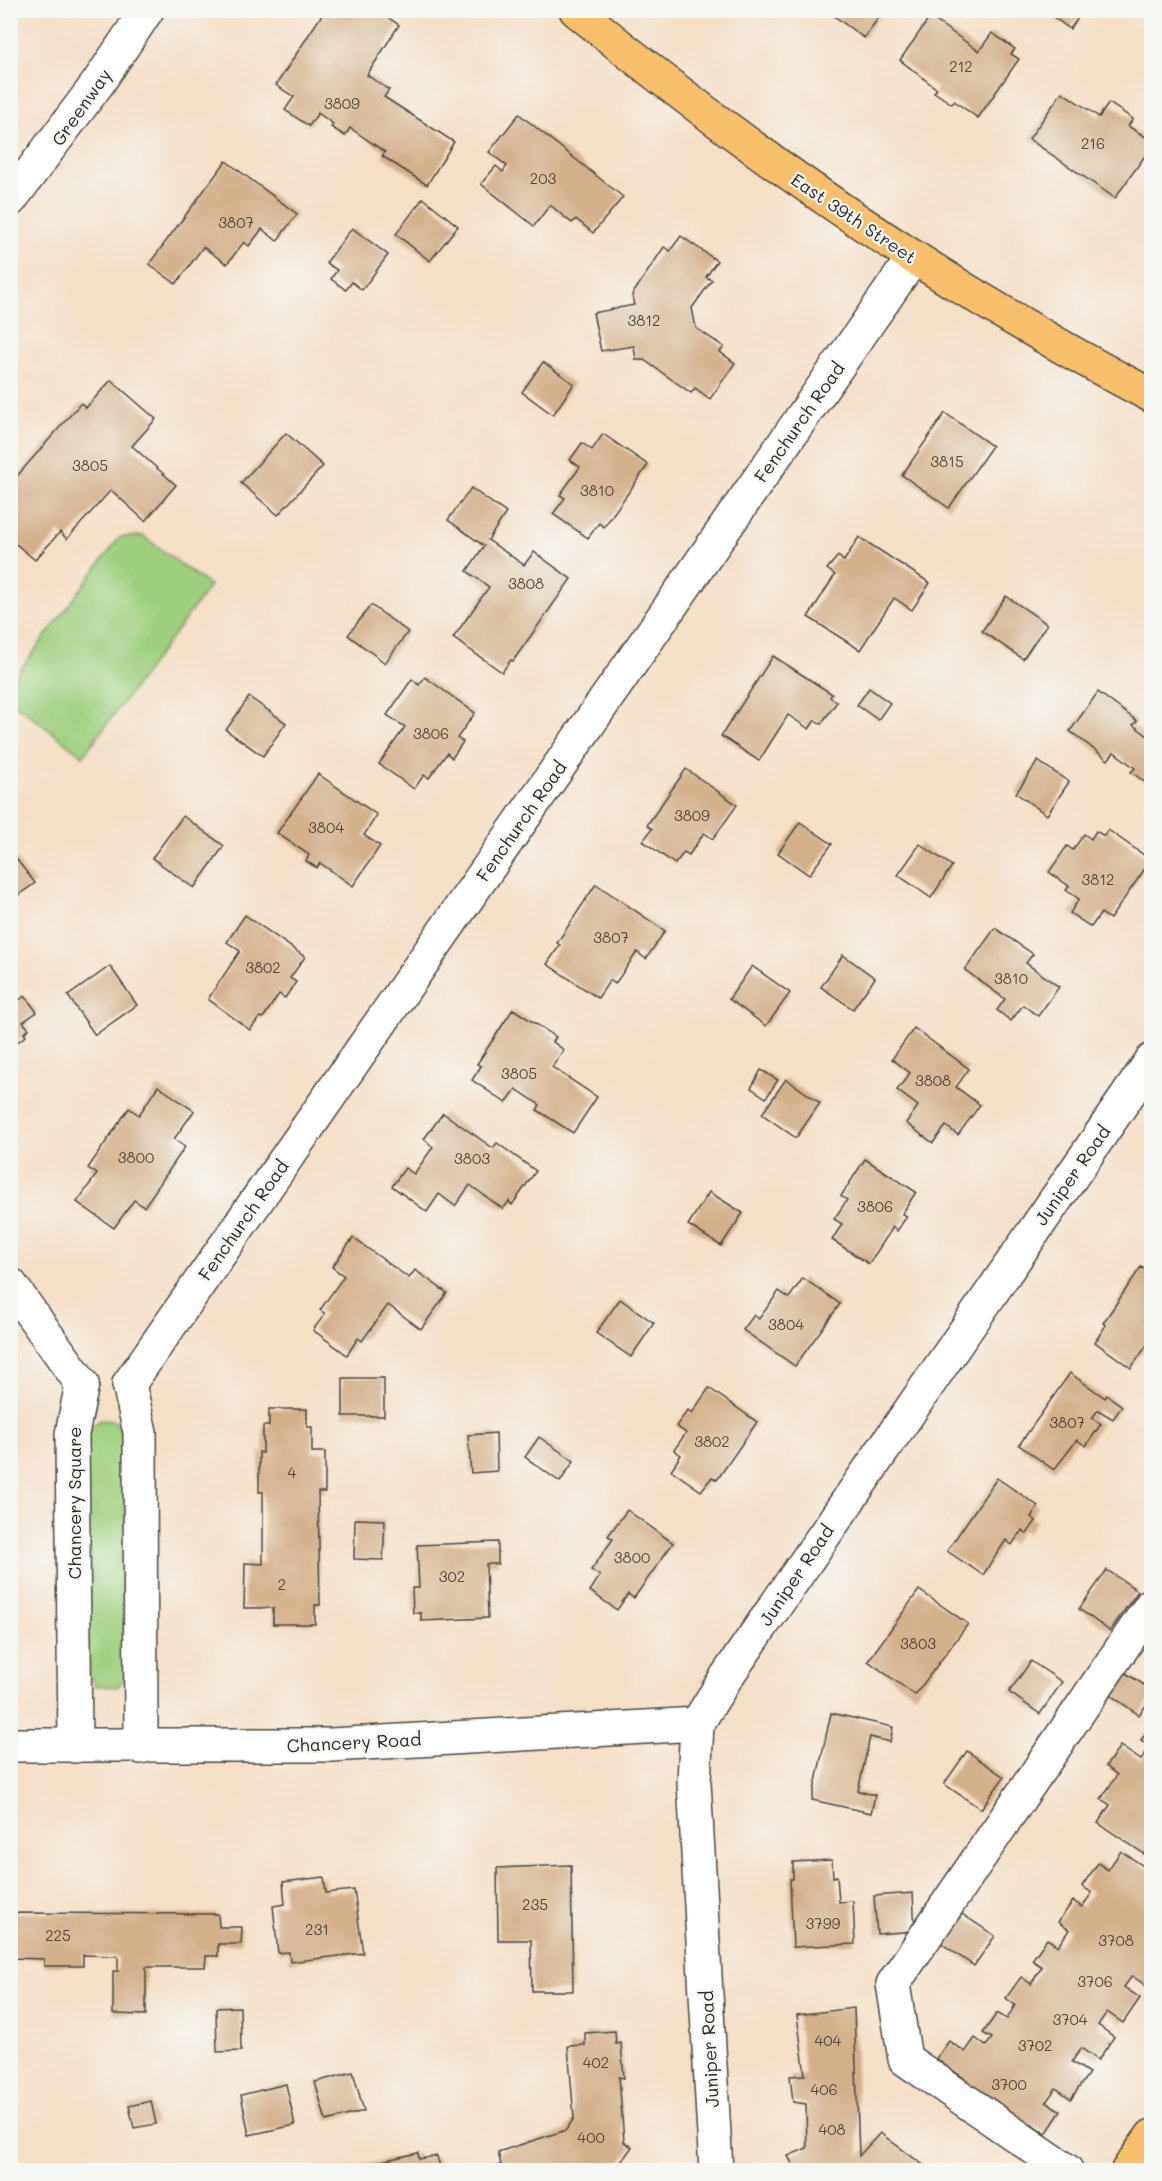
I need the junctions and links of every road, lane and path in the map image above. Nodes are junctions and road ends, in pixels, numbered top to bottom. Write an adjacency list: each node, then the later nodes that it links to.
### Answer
1 (147, 10): 3 (street, Greenway)
2 (576, 10): 4 (main road, East 39th Street)
3 (10, 200)
4 (913, 258): 5 (main road, East 39th Street); 9 (street, Fenchurch Road)
5 (1152, 396)
6 (1152, 1060): 11 (street, Juniper Road)
7 (10, 1284): 8 (street)
8 (82, 1384): 9 (street); 13 (street, Chancery Square)
9 (129, 1384): 14 (street)
10 (1152, 1604): 17 (street)
11 (697, 1724): 14 (street, Chancery Road); 16 (street, Juniper Road)
12 (10, 1745): 13 (street, Chancery Road)
13 (75, 1746): 14 (street, Chancery Road)
14 (141, 1747)
15 (1152, 2136): 18 (main road)
16 (716, 2170)
17 (1066, 2170)
18 (1128, 2170)

